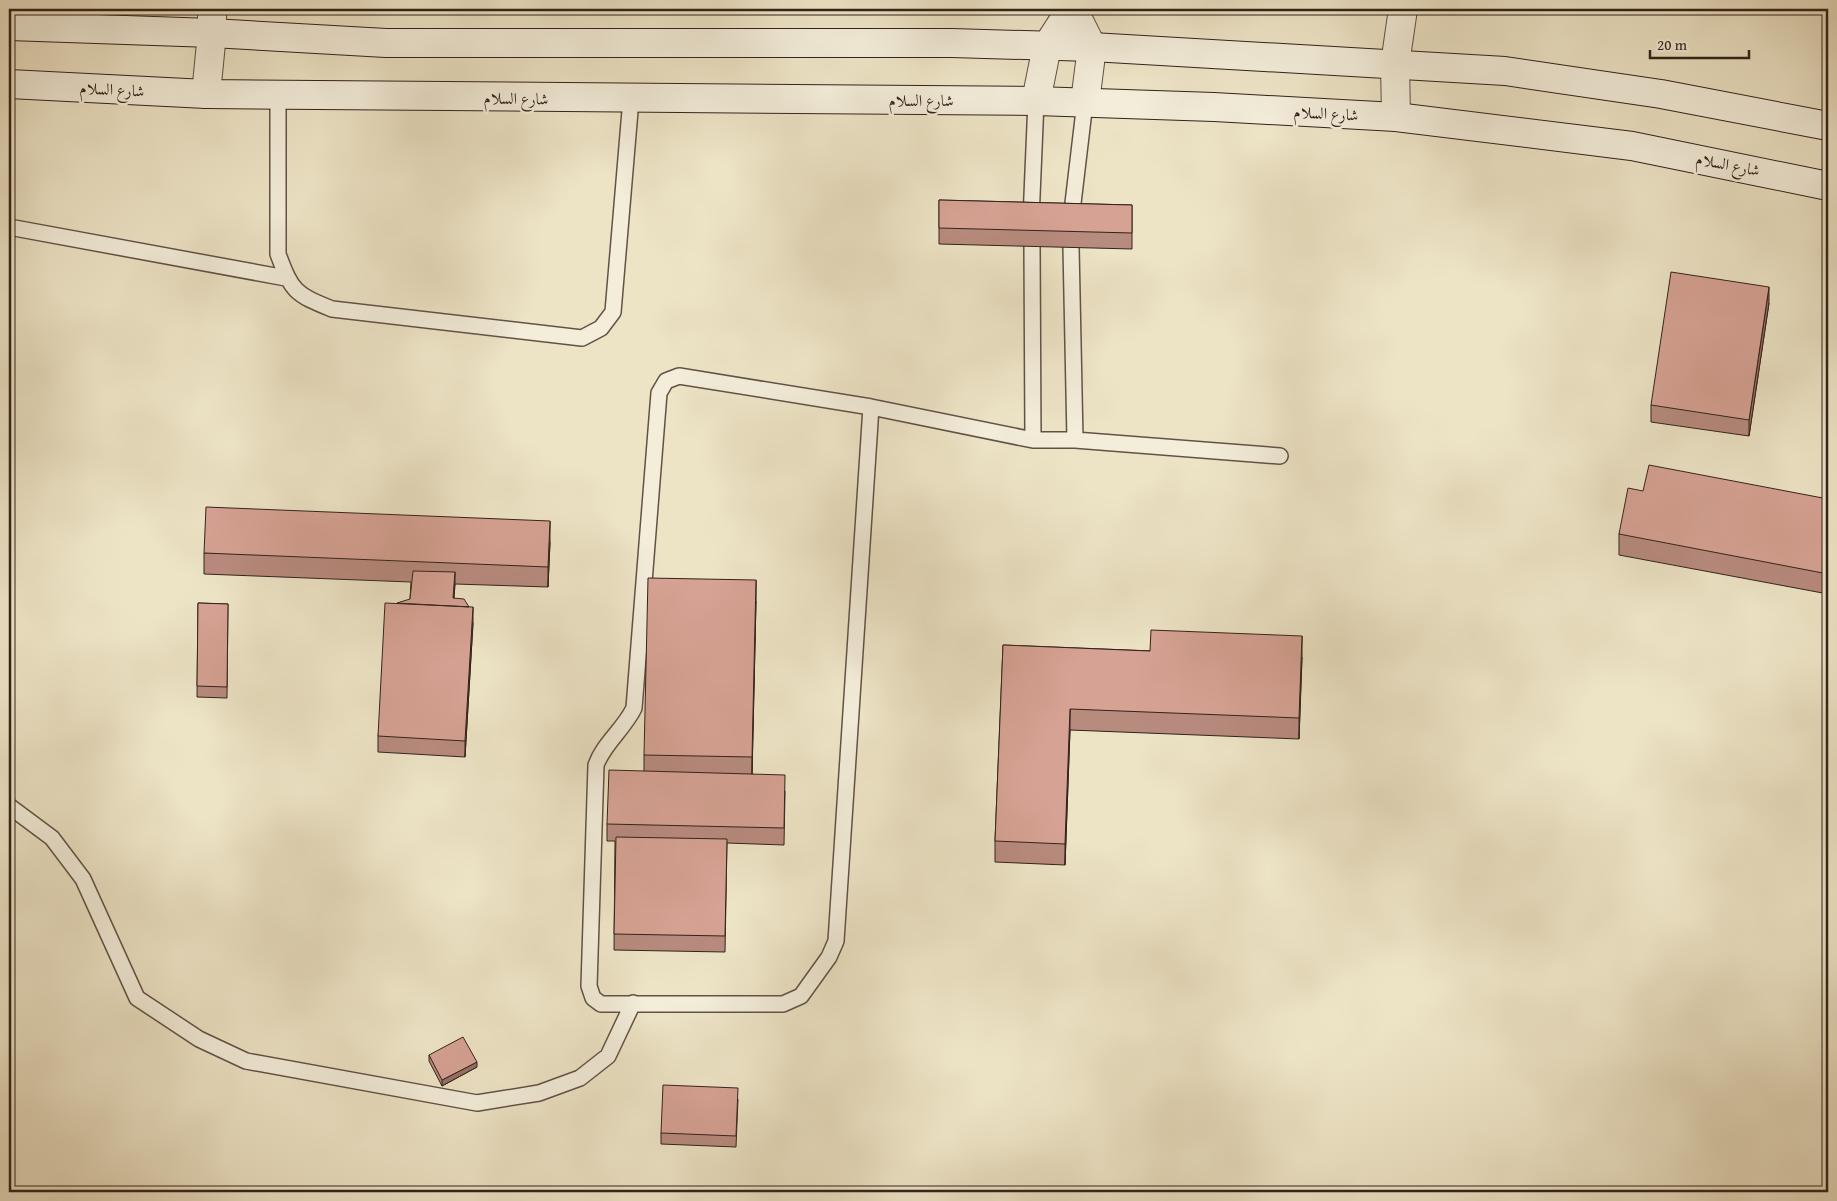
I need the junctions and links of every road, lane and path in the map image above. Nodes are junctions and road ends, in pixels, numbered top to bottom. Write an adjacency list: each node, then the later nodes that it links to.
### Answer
1 (1072, 9): 5 (main road); 6 (main road)
2 (1403, 9): 7 (main road)
3 (212, 21): 4 (main road); 5 (main road); 9 (main road)
4 (9, 26)
5 (1047, 46): 6 (main road); 12 (main road)
6 (1092, 47): 7 (main road); 13 (main road)
7 (1395, 64): 14 (main road); 15 (main road)
8 (9, 84): 9 (main road, شارع السلام)
9 (206, 94): 10 (main road, شارع السلام)
10 (278, 96): 11 (main road, شارع السلام); 22 (lane)
11 (630, 99): 12 (main road, شارع السلام); 22 (lane)
12 (1036, 101): 13 (main road, شارع السلام); 17 (lane)
13 (1085, 102): 14 (main road, شارع السلام); 18 (lane)
14 (1396, 117): 16 (main road, شارع السلام)
15 (1828, 126)
16 (1828, 186)
17 (1031, 219)
18 (1071, 220)
19 (9, 227): 22 (lane)
20 (1032, 246): 24 (lane)
21 (1070, 247): 25 (lane)
22 (286, 278)
23 (871, 407): 24 (lane); 28 (lane); 28 (lane)
24 (1034, 440): 25 (lane)
25 (1075, 440): 26 (lane)
26 (1280, 456)
27 (9, 806): 28 (lane)
28 (633, 1004)

